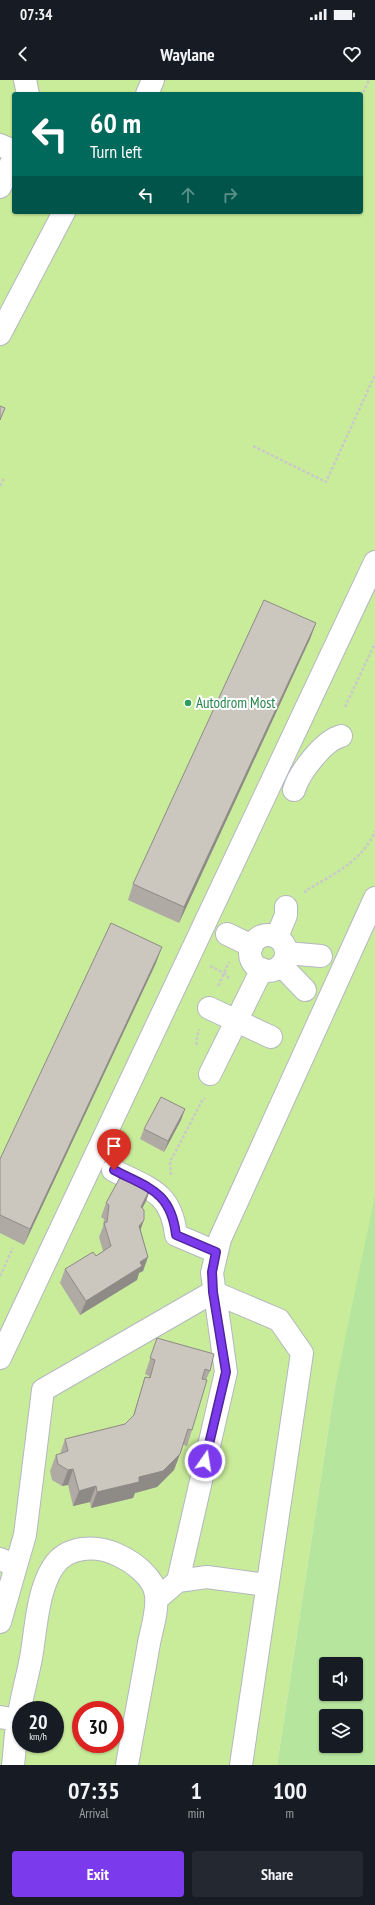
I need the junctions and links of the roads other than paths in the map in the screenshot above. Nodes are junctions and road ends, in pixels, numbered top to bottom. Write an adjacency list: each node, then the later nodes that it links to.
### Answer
1 (25, 80): 3 (street)
2 (153, 80): 4 (street)
3 (28, 92)
4 (148, 92)
5 (0, 145): 6 (street)
6 (12, 151)
7 (12, 162): 8 (street)
8 (0, 187)
9 (63, 214): 10 (street)
10 (0, 334)
11 (374, 565): 27 (street)
12 (341, 736): 13 (street)
13 (294, 790)
14 (375, 898): 25 (street)
15 (286, 907): 17 (street)
16 (227, 934): 17 (street)
17 (276, 956): 18 (street); 19 (street); 21 (street)
18 (321, 956)
19 (305, 990)
20 (209, 1008): 21 (street)
21 (237, 1021): 22 (street); 23 (street)
22 (271, 1037)
23 (210, 1074)
24 (114, 1170): 25 (street)
25 (216, 1252): 26 (street)
26 (213, 1292): 28 (street); 29 (street); 30 (street)
27 (0, 1358)
28 (8, 1562): 32 (street)
29 (178, 1581): 30 (street); 31 (street)
30 (268, 1585): 36 (street)
31 (157, 1599): 33 (street); 35 (street)
32 (0, 1622)
33 (9, 1718): 34 (street)
34 (13, 1765)
35 (127, 1765)
36 (240, 1765)

